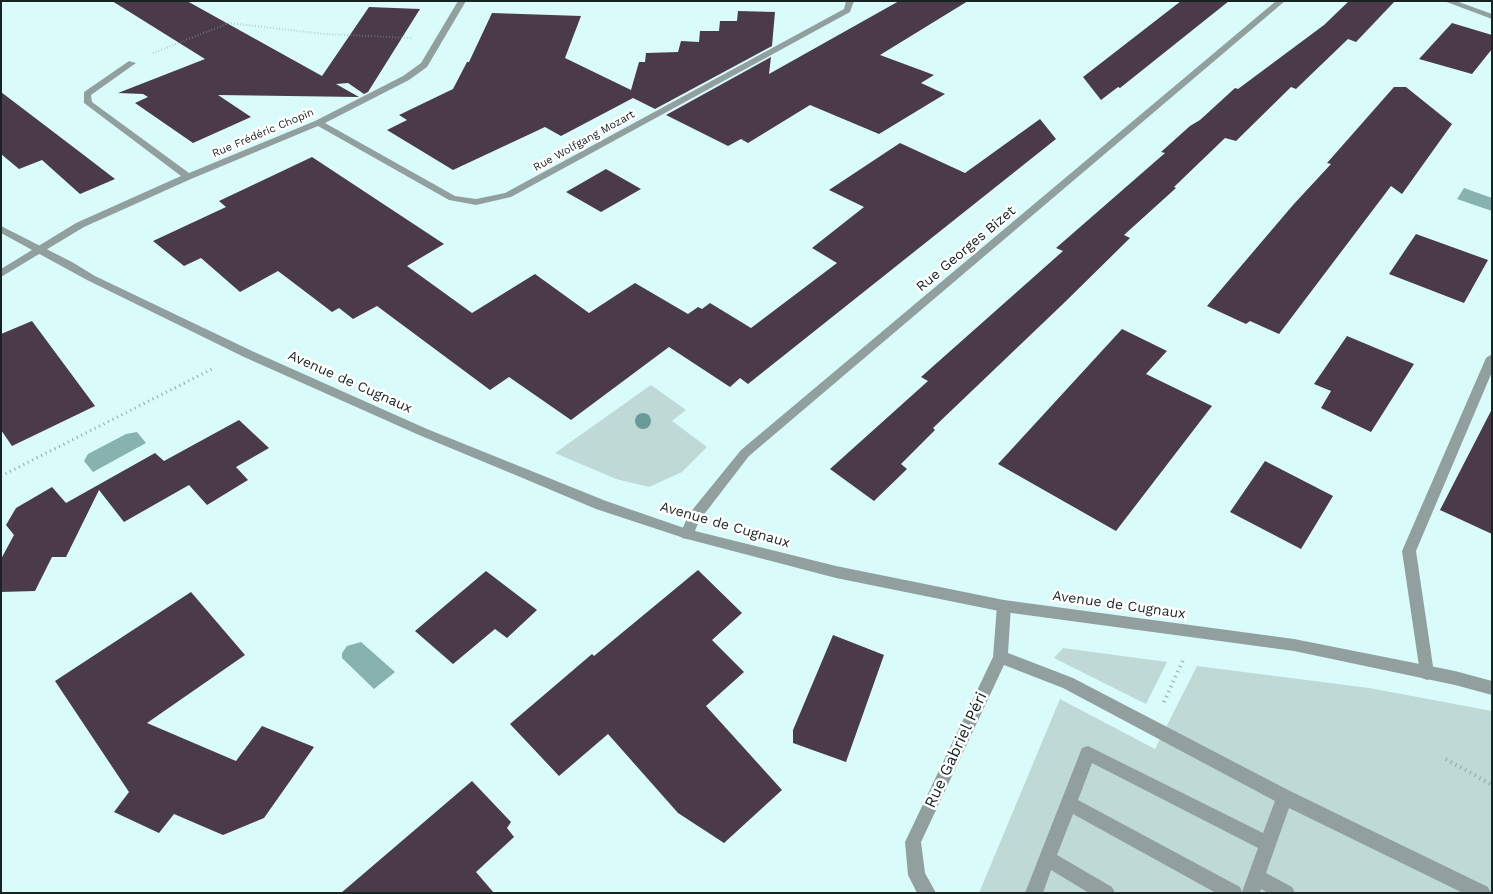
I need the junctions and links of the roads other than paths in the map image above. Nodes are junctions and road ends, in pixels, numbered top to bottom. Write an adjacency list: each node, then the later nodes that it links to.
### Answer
1 (462, 1): 7 (street, Rue Frédéric Chopin)
2 (850, 1): 7 (street, Rue Wolfgang Mozart)
3 (1281, 1): 13 (street, Rue Georges Bizet)
4 (1448, 1): 5 (street)
5 (1492, 17)
6 (132, 63): 8 (street)
7 (318, 123): 8 (street, Rue Frédéric Chopin)
8 (188, 177): 10 (street, Rue Frédéric Chopin)
9 (1, 228): 10 (street, Avenue de Cugnaux)
10 (41, 249): 11 (street, Rue Frédéric Chopin); 13 (street, Avenue de Cugnaux)
11 (1, 274)
12 (1492, 358): 16 (street)
13 (688, 534): 14 (street, Avenue de Cugnaux)
14 (1004, 606): 15 (street, Rue Gabriel Péri); 16 (street, Avenue de Cugnaux)
15 (1000, 657): 18 (street); 23 (street, Rue Gabriel Péri)
16 (1428, 673): 17 (street, Avenue de Cugnaux)
17 (1492, 688)
18 (1284, 797): 20 (street); 28 (street)
19 (1068, 802): 20 (street); 21 (street); 26 (street)
20 (1268, 844): 22 (street)
21 (1047, 858): 24 (street); 25 (street)
22 (1253, 885): 27 (street)
23 (927, 893)
24 (1034, 893)
25 (1106, 893)
26 (1234, 893)
27 (1286, 893)
28 (1482, 893)

